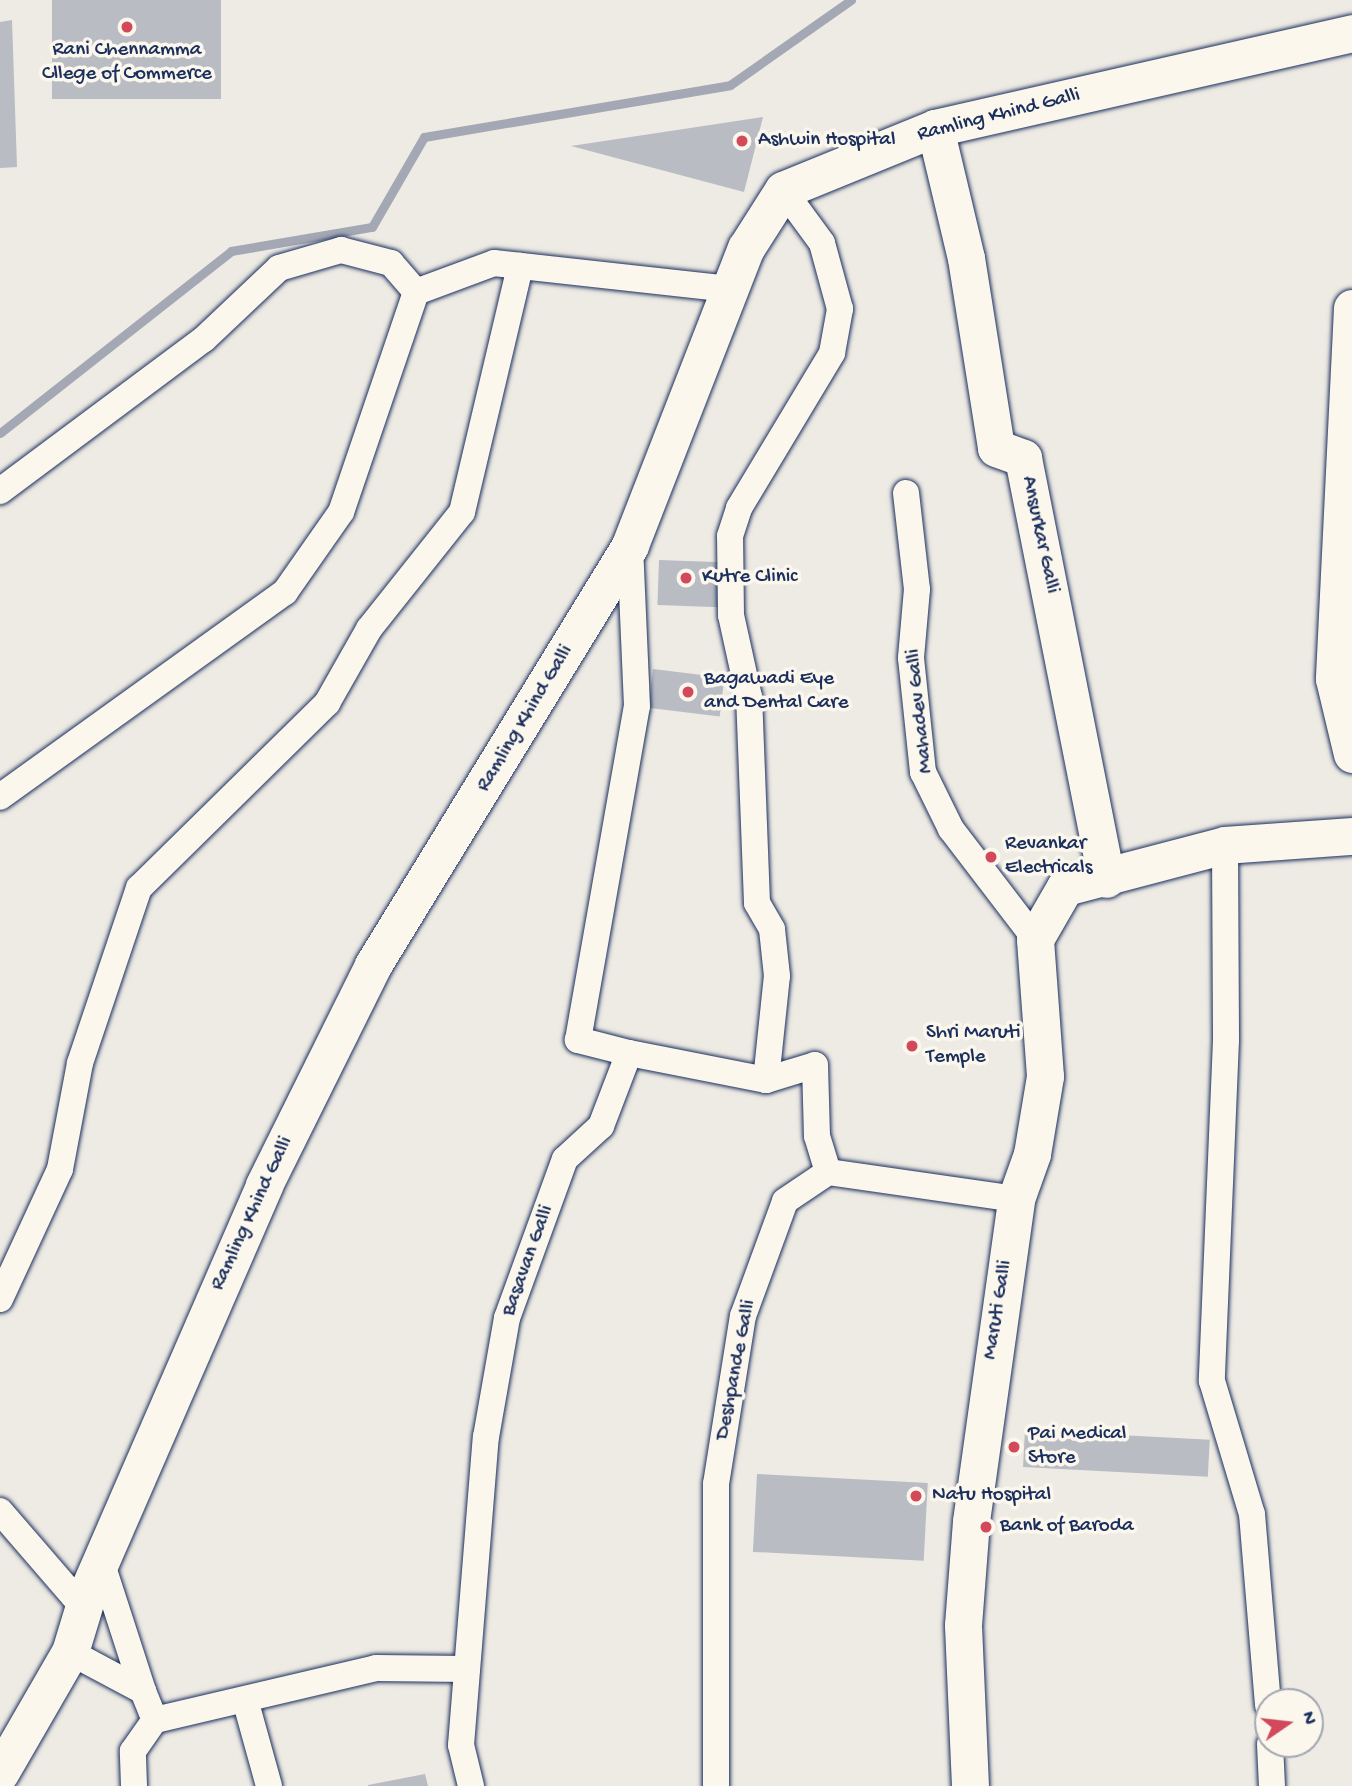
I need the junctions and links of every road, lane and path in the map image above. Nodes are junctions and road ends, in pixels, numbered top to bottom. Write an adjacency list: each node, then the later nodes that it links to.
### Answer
1 (1352, 33): 2 (street, Ramling Khind Galli)
2 (935, 128): 3 (street, Ramling Khind Galli); 15 (street, Ansurkar Galli)
3 (783, 190): 5 (street, Ramling Khind Galli); 18 (street)
4 (520, 266): 5 (street); 6 (street); 21 (street)
5 (730, 289): 10 (street, Ramling Khind Galli)
6 (416, 292): 8 (street); 12 (street)
7 (1351, 329): 11 (street)
8 (0, 491)
9 (906, 493): 16 (street, Mahadev Galli)
10 (631, 545): 17 (street); 23 (street, Ramling Khind Galli)
11 (1352, 754)
12 (0, 797)
13 (1352, 836): 14 (street)
14 (1225, 845): 15 (street); 27 (street)
15 (1106, 879): 16 (street)
16 (1035, 939): 20 (street, Maruti Galli)
17 (629, 1053): 18 (street); 26 (street, Basavan Galli)
18 (766, 1080): 19 (street)
19 (828, 1172): 20 (street); 36 (street, Deshpande Galli)
20 (1016, 1199): 37 (street, Maruti Galli)
21 (0, 1299)
22 (0, 1511): 24 (street)
23 (101, 1561): 24 (street, Ramling Khind Galli); 28 (street)
24 (83, 1607): 25 (street, Ramling Khind Galli)
25 (70, 1652): 28 (street); 32 (street, Ramling Khind Galli)
26 (467, 1669): 29 (street); 35 (street, Basavan Galli)
27 (1267, 1688)
28 (142, 1691): 30 (street)
29 (246, 1703): 30 (street); 34 (street)
30 (155, 1720): 33 (street)
31 (1271, 1758): 38 (street)
32 (0, 1773)
33 (134, 1786)
34 (269, 1786)
35 (471, 1786)
36 (716, 1786)
37 (970, 1786)
38 (1272, 1786)

